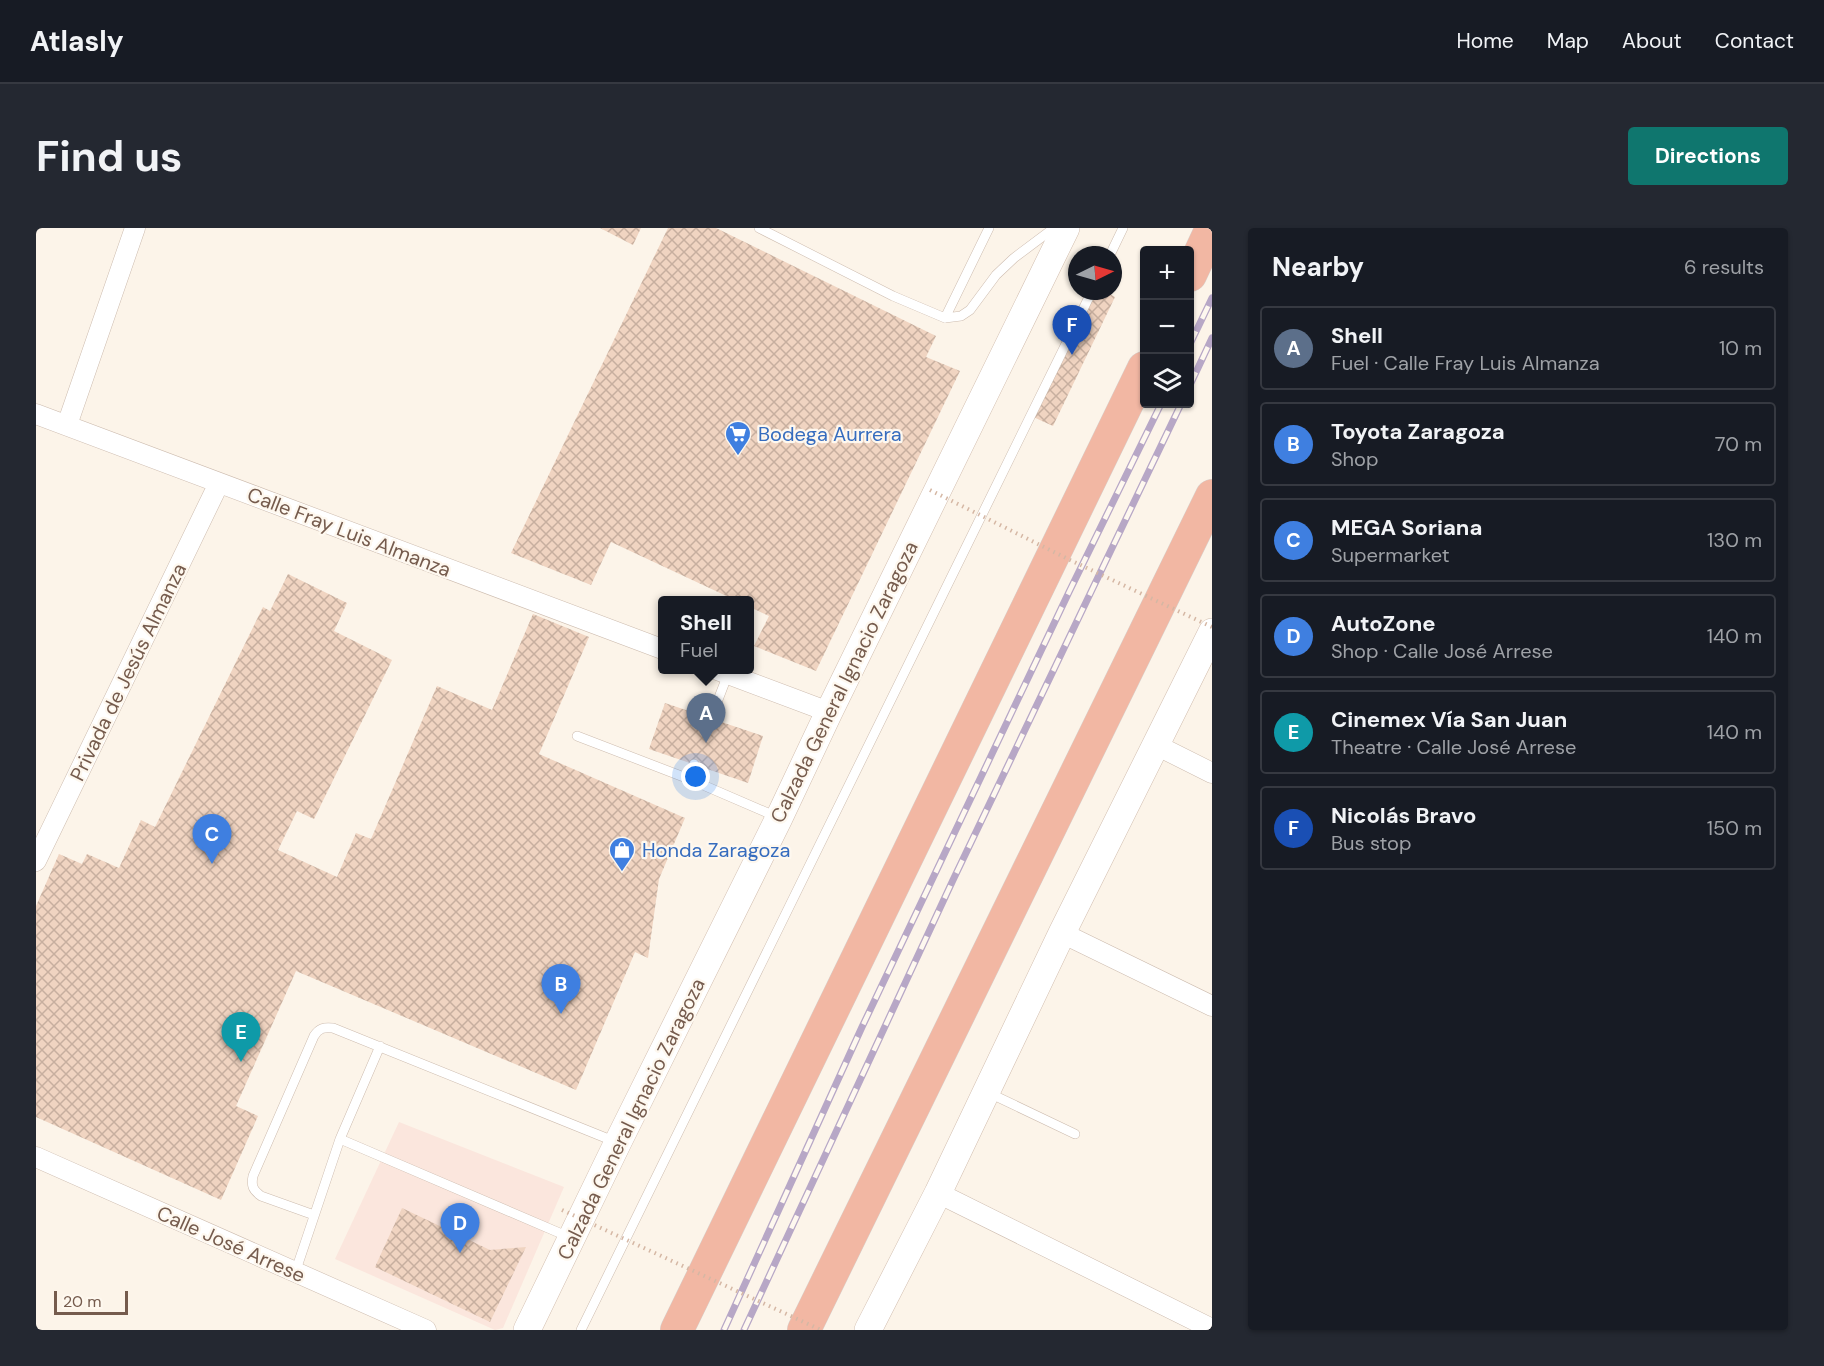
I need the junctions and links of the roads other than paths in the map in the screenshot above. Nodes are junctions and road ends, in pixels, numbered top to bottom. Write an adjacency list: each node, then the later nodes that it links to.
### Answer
1 (135, 228): 14 (street)
2 (759, 228): 11 (lane)
3 (989, 228): 11 (lane)
4 (1054, 228): 11 (lane)
5 (1066, 228): 21 (main road, Calzada General Ignacio Zaragoza)
6 (1123, 228): 8 (lane)
7 (1212, 228): 9 (highway)
8 (1114, 246)
9 (1194, 266)
10 (1088, 300): 45 (lane)
11 (945, 318)
12 (1140, 376): 46 (highway)
13 (36, 414): 14 (street, Calle Fray Luis Almanza)
14 (67, 425): 15 (street, Calle Fray Luis Almanza)
15 (219, 483): 18 (street, Calle Fray Luis Almanza); 29 (street, Privada de Jesús Almanza)
16 (1212, 496): 47 (highway)
17 (1212, 632): 24 (main road)
18 (658, 647)
19 (722, 674): 22 (lane)
20 (727, 674): 21 (street)
21 (829, 712): 28 (main road, Calzada General Ignacio Zaragoza)
22 (711, 718)
23 (577, 736): 27 (lane)
24 (1156, 745): 26 (street); 30 (main road)
25 (694, 764): 27 (lane)
26 (1212, 772)
27 (689, 779): 28 (lane)
28 (779, 818): 36 (main road, Calzada General Ignacio Zaragoza)
29 (36, 861)
30 (1062, 933): 31 (street); 33 (main road)
31 (1212, 1006)
32 (380, 1046): 35 (lane); 36 (lane); 39 (lane)
33 (986, 1092): 34 (lane); 38 (main road)
34 (1075, 1134)
35 (340, 1139): 39 (lane); 40 (lane)
36 (618, 1143): 40 (main road, Calzada General Ignacio Zaragoza)
37 (36, 1157): 41 (street, Calle José Arrese)
38 (938, 1193): 42 (street); 48 (main road)
39 (314, 1215): 41 (lane)
40 (573, 1238): 44 (main road, Calzada General Ignacio Zaragoza)
41 (295, 1273): 43 (street, Calle José Arrese)
42 (1212, 1329)
43 (426, 1330)
44 (527, 1330)
45 (581, 1330)
46 (677, 1330)
47 (804, 1330)
48 (868, 1330)

